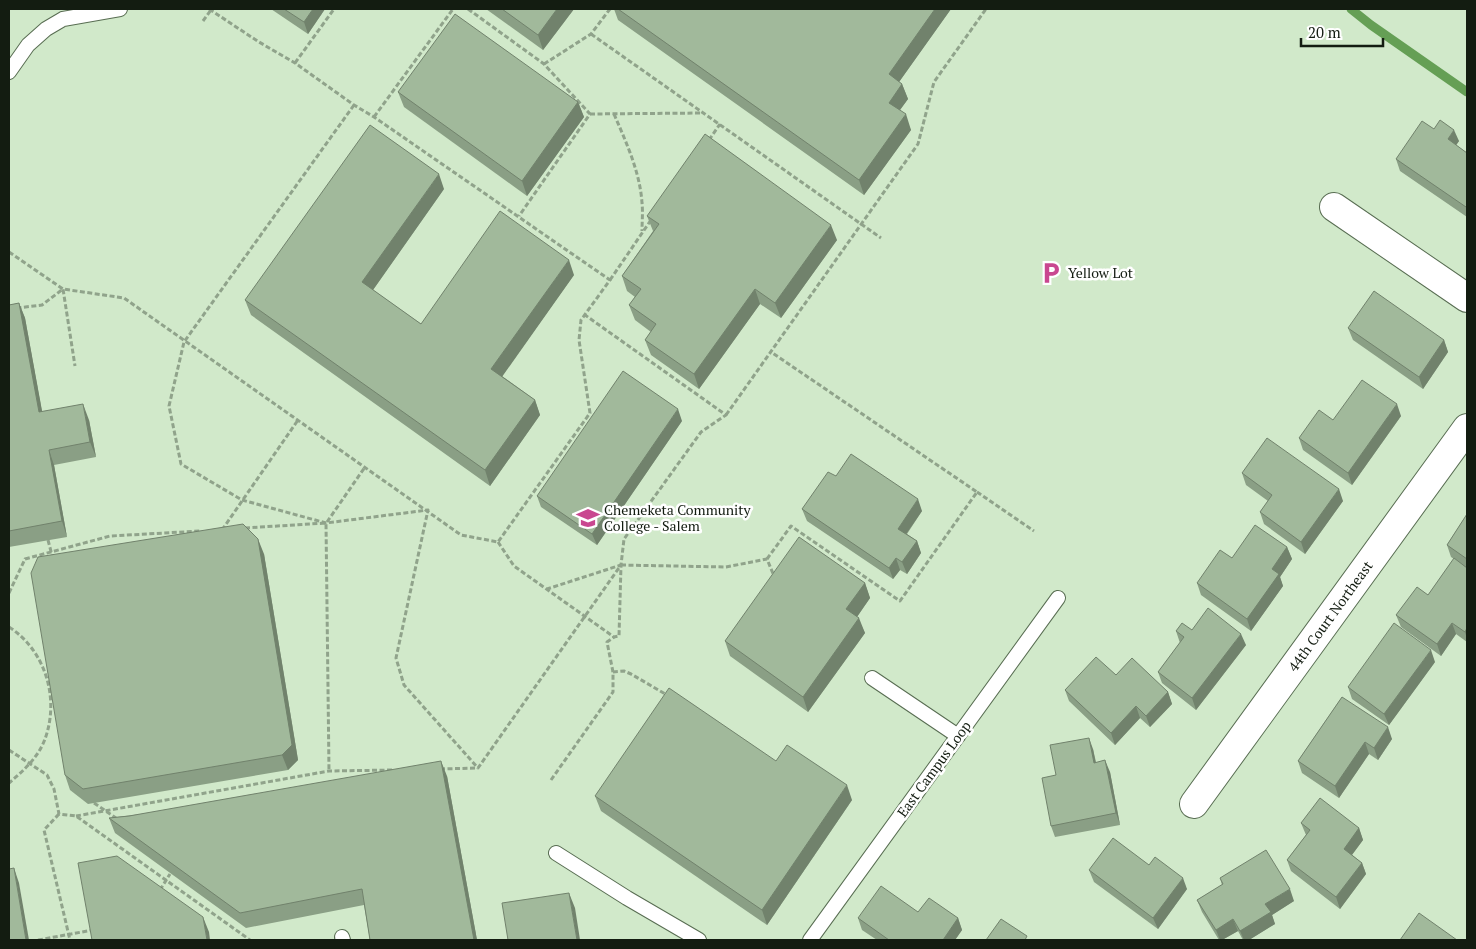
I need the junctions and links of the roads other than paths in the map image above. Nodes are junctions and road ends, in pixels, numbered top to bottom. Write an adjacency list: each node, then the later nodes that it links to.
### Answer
1 (120, 9): 2 (lane)
2 (9, 72)
3 (1334, 207): 4 (street)
4 (1467, 298)
5 (1467, 428): 9 (street, 44th Court Northeast)
6 (1058, 598): 8 (lane, East Campus Loop)
7 (872, 678): 8 (lane)
8 (958, 736): 12 (lane, East Campus Loop)
9 (1194, 804)
10 (556, 853): 11 (lane)
11 (699, 940)
12 (810, 940)

